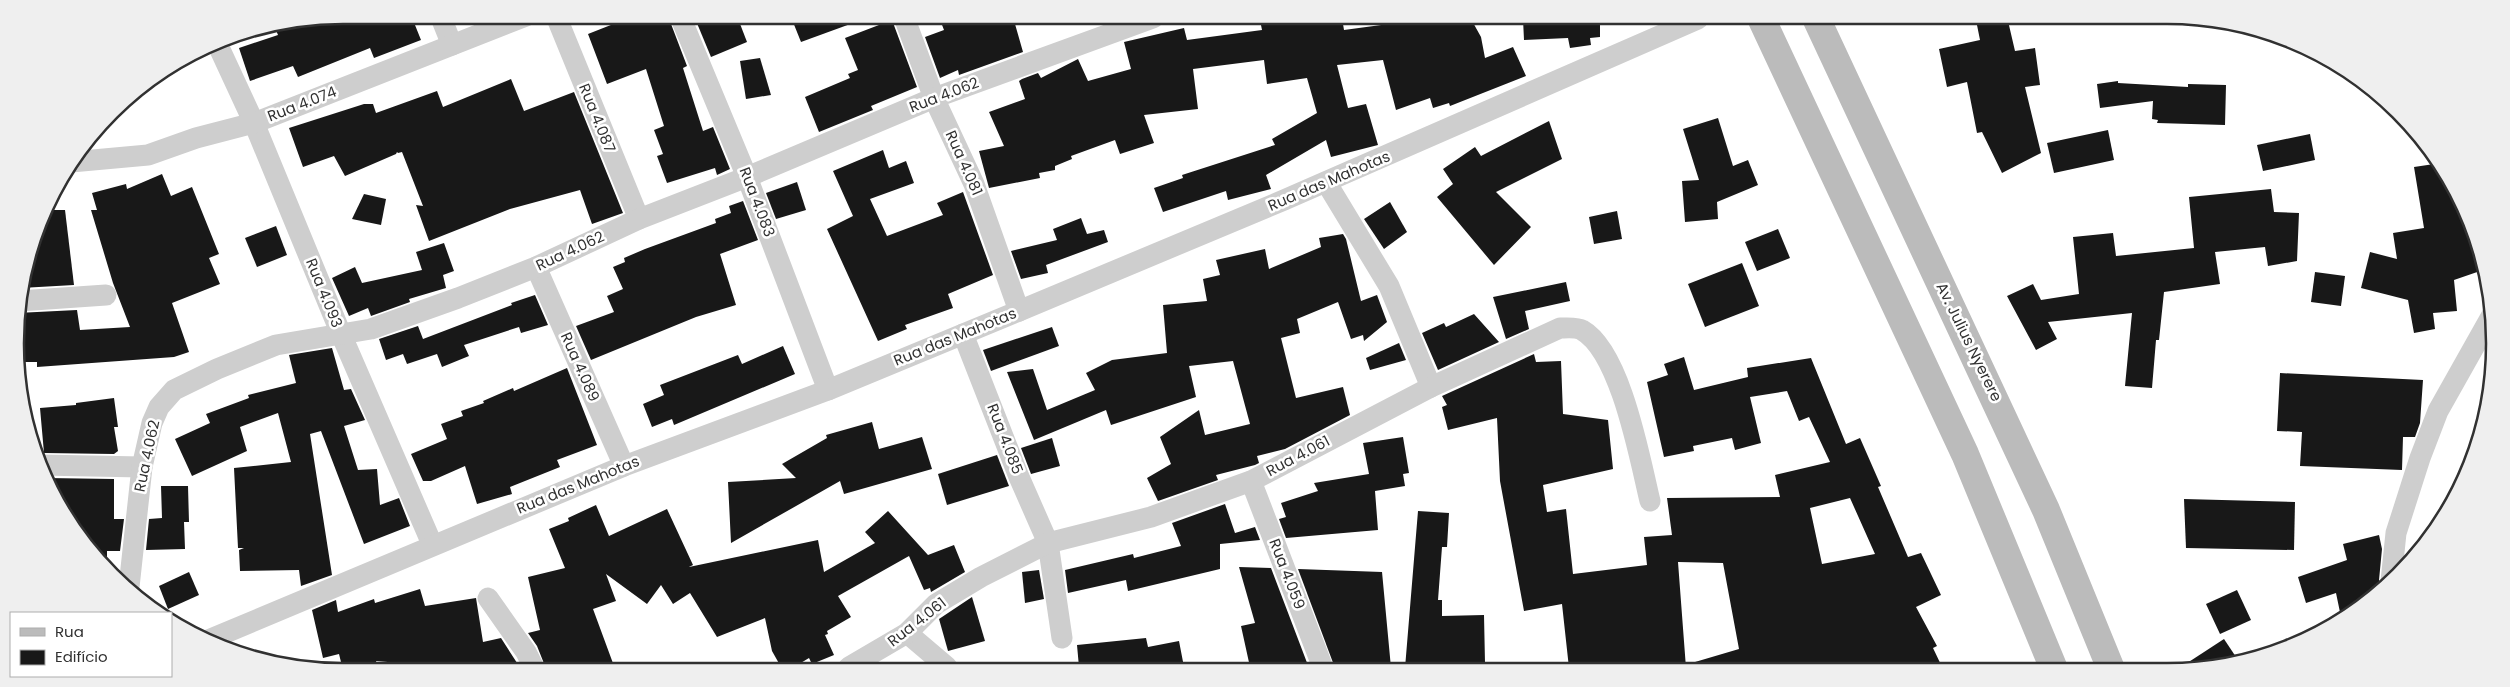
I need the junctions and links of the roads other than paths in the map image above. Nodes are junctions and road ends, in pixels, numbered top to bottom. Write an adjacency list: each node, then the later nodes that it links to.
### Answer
1 (444, 24): 10 (street)
2 (506, 24): 10 (street, Rua 4.074)
3 (559, 24): 17 (street, Rua 4.087)
4 (683, 24): 15 (street, Rua 4.083)
5 (907, 24): 12 (street, Rua 4.081)
6 (1137, 24): 12 (street, Rua 4.062)
7 (1689, 24): 16 (street, Rua das Mahotas)
8 (1764, 24): 44 (main road)
9 (1819, 24): 45 (main road, Av. Julius Nyerere)
10 (452, 45): 13 (street, Rua 4.074)
11 (220, 49): 13 (street, Rua 4.093)
12 (934, 98): 15 (street, Rua 4.062); 21 (street, Rua 4.081)
13 (254, 122): 14 (street, Rua 4.074); 23 (street, Rua 4.093)
14 (81, 161)
15 (747, 177): 17 (street, Rua 4.062); 26 (street, Rua 4.083)
16 (1326, 182): 21 (street, Rua das Mahotas); 25 (street)
17 (639, 219): 18 (street, Rua 4.062)
18 (536, 267): 23 (street, Rua 4.062); 28 (street, Rua 4.089)
19 (106, 296): 20 (street)
20 (26, 301)
21 (1019, 311): 24 (street, Rua das Mahotas)
22 (2486, 326): 34 (street)
23 (341, 334): 29 (street, Rua 4.062); 33 (street, Rua 4.093)
24 (963, 334): 26 (street, Rua das Mahotas); 32 (street, Rua 4.085)
25 (1431, 387): 30 (street, Rua 4.061); 31 (street, Rua 4.061)
26 (828, 390): 28 (street, Rua das Mahotas)
27 (48, 465): 29 (street)
28 (624, 466): 33 (street, Rua das Mahotas)
29 (142, 467): 35 (street, Rua 4.062)
30 (1251, 481): 32 (street, Rua 4.061); 43 (street, Rua 4.059)
31 (1650, 501)
32 (1048, 543): 37 (street, Rua 4.061); 39 (street, Rua 4.085)
33 (432, 544): 38 (street, Rua das Mahotas)
34 (2392, 571)
35 (130, 581)
36 (488, 598): 40 (street)
37 (907, 633): 41 (street, Rua 4.061); 42 (street)
38 (216, 637)
39 (1062, 638)
40 (532, 663)
41 (856, 663)
42 (941, 663)
43 (1321, 663)
44 (2052, 663)
45 (2108, 663)

